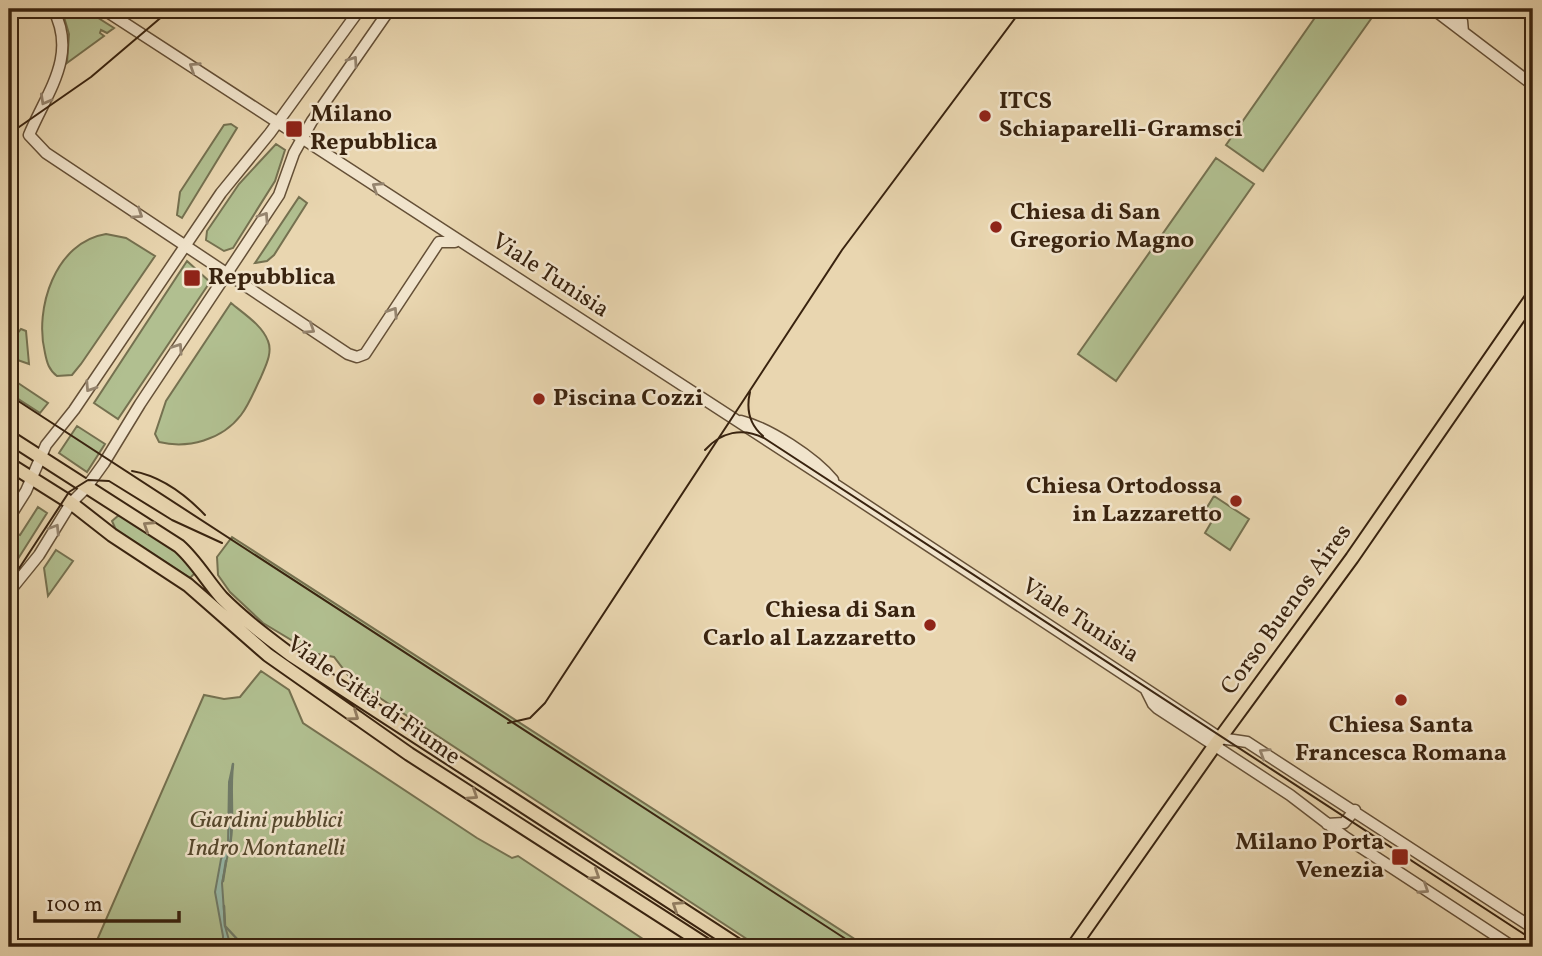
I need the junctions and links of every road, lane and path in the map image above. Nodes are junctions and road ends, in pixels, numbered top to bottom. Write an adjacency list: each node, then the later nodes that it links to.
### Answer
1 (103, 9): 9 (street, Viale Tunisia, one-way to 1)
2 (360, 9): 9 (street)
3 (390, 9): 10 (street, one-way to 3)
4 (1433, 9): 7 (street)
5 (1445, 9): 7 (street)
6 (54, 12): 12 (street, one-way to 12)
7 (1463, 32): 8 (street)
8 (1533, 85)
9 (277, 122): 10 (street, Viale Tunisia); 12 (street)
10 (301, 138): 11 (street, Viale Tunisia, one-way to 10); 13 (street, one-way to 10)
11 (462, 244): 13 (street, one-way to 11); 24 (street, Viale Tunisia)
12 (186, 246): 13 (street); 16 (street, one-way to 16)
13 (226, 274): 19 (street, one-way to 13)
14 (1533, 296): 24 (main road, Corso Buenos Aires)
15 (9, 437): 16 (main road)
16 (40, 457): 18 (street); 19 (main road)
17 (9, 464): 18 (main road)
18 (31, 478): 20 (main road); 21 (street)
19 (86, 488): 20 (street); 23 (main road, one-way to 19)
20 (71, 503): 22 (street, one-way to 20); 23 (main road)
21 (9, 518)
22 (9, 592)
23 (216, 600): 28 (main road, Viale Città di Fiume, one-way to 28); 29 (main road, Viale Città di Fiume, one-way to 23)
24 (1217, 741): 25 (street, one-way to 24); 26 (street); 30 (main road, Corso Buenos Aires)
25 (1355, 810): 26 (street); 27 (street)
26 (1326, 824): 31 (street, one-way to 31)
27 (1533, 928)
28 (709, 947)
29 (740, 947)
30 (1073, 947)
31 (1513, 947)

